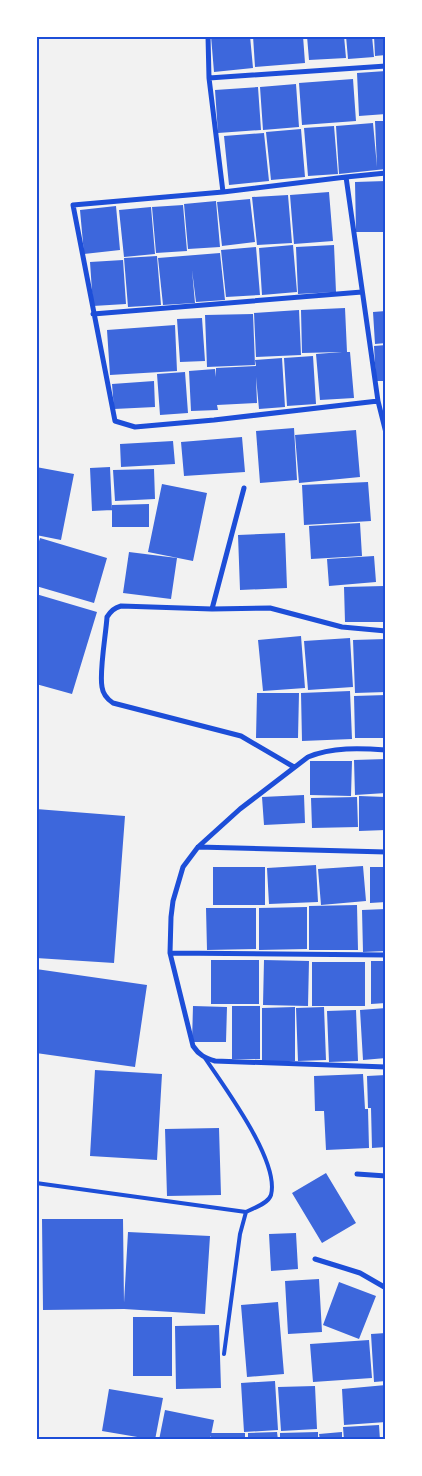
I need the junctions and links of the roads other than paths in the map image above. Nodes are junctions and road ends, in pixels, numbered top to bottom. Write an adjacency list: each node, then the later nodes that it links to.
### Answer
1 (208, 36): 3 (street)
2 (386, 66): 3 (street)
3 (208, 78): 6 (street)
4 (386, 174): 5 (street)
5 (346, 177): 6 (street); 7 (street)
6 (222, 192): 8 (street)
7 (362, 292): 8 (street); 9 (street)
8 (94, 314): 9 (street)
9 (378, 401): 10 (street)
10 (386, 433)
11 (244, 488): 12 (street)
12 (212, 609): 13 (street); 15 (street)
13 (386, 631)
14 (386, 750): 15 (street)
15 (294, 767): 16 (street)
16 (198, 847): 17 (street); 18 (street)
17 (386, 852)
18 (170, 953): 19 (street); 20 (street)
19 (386, 955)
20 (205, 1058): 21 (street); 25 (lane)
21 (386, 1067)
22 (357, 1174): 23 (street)
23 (386, 1176)
24 (36, 1183): 25 (lane)
25 (246, 1212): 28 (lane)
26 (315, 1259): 27 (street)
27 (386, 1288)
28 (224, 1354)

